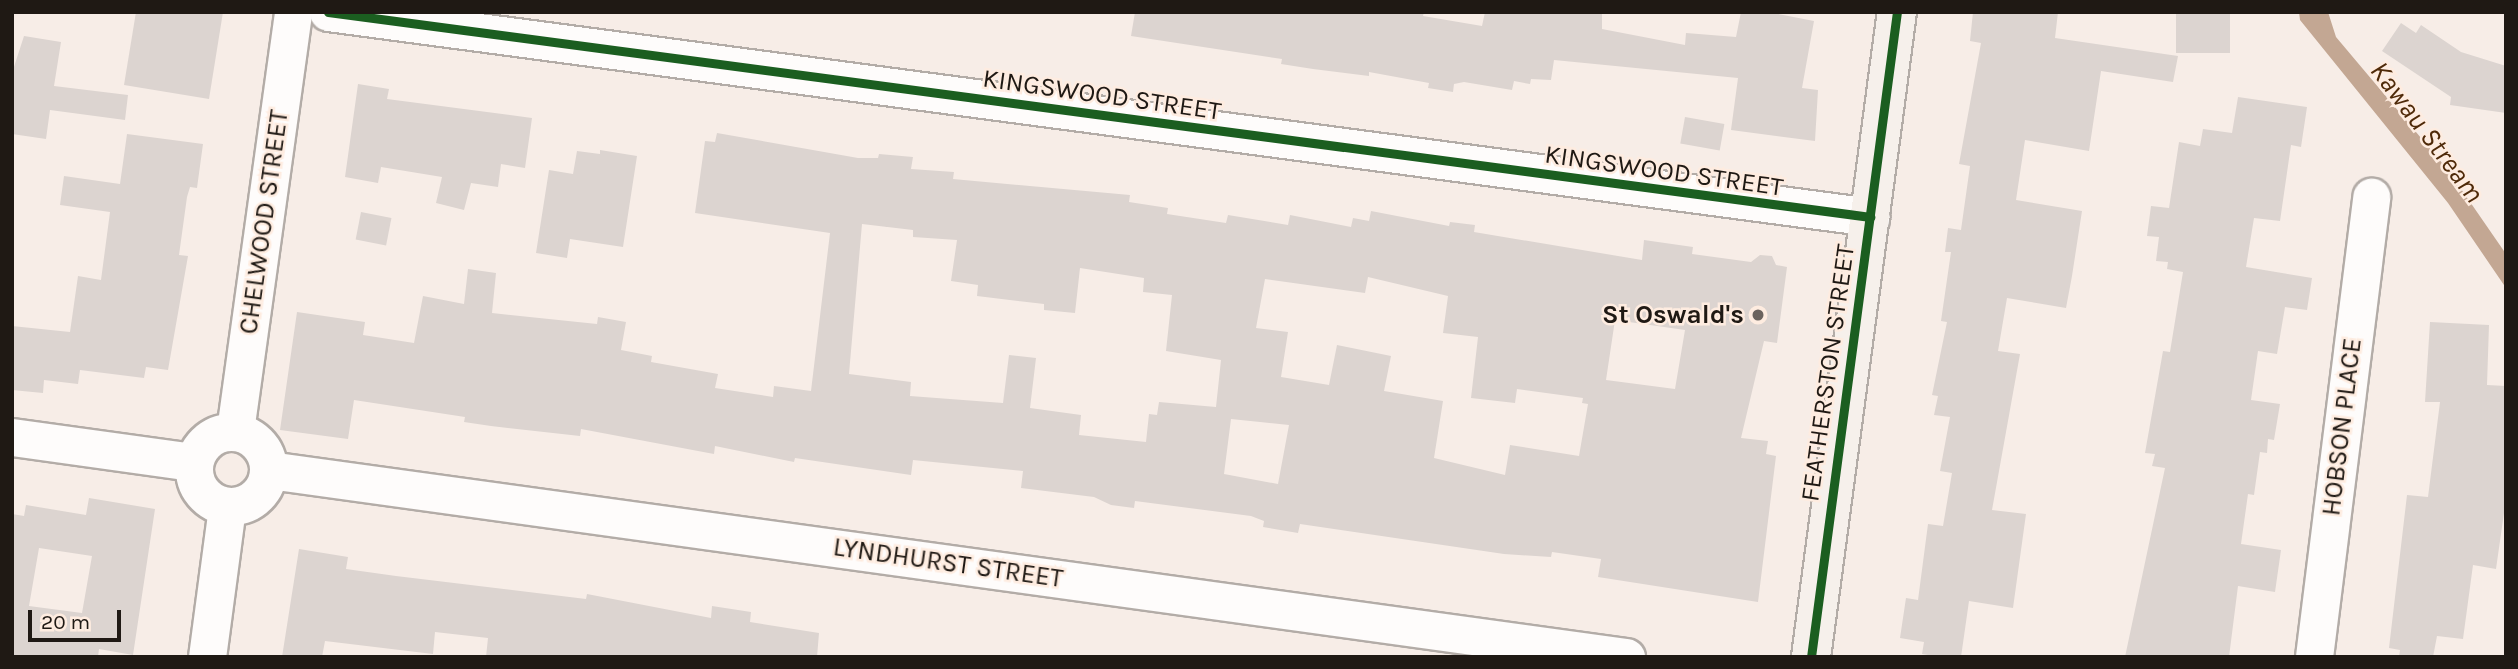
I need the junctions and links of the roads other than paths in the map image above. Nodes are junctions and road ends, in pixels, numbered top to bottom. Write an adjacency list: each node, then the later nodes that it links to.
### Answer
1 (293, 12): 6 (street, CHELWOOD STREET)
2 (328, 12): 5 (street, KINGSWOOD STREET)
3 (1897, 12): 5 (main road, FEATHERSTON STREET)
4 (2371, 197): 14 (street, HOBSON PLACE)
5 (1870, 217): 13 (main road, FEATHERSTON STREET)
6 (235, 431): 8 (street); 9 (street)
7 (12, 437): 8 (street)
8 (193, 462): 10 (street)
9 (269, 470): 10 (street); 12 (street, LYNDHURST STREET)
10 (227, 507): 11 (street)
11 (207, 657)
12 (1626, 657)
13 (1811, 657)
14 (2314, 657)

